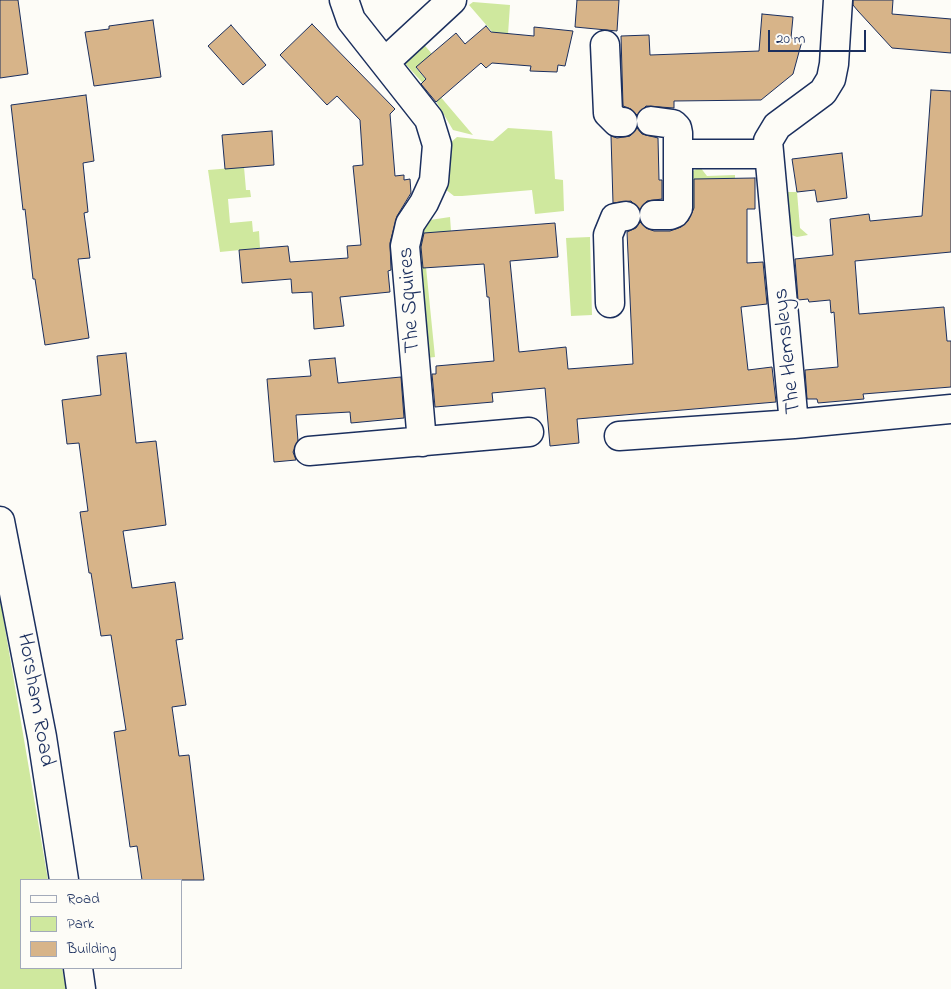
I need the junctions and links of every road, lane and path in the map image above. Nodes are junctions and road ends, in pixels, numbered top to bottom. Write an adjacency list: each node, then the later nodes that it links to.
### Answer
1 (344, 0): 5 (street, The Squires)
2 (452, 0): 5 (street)
3 (838, 0): 9 (street, The Hemsleys)
4 (605, 45): 6 (street)
5 (384, 62): 17 (street, The Squires)
6 (623, 122)
7 (651, 122): 8 (street)
8 (679, 153): 9 (street); 10 (street)
9 (768, 154): 14 (street, The Hemsleys)
10 (654, 215)
11 (626, 216): 12 (street)
12 (610, 303)
13 (951, 409): 14 (street, The Hemsleys)
14 (794, 424): 16 (street)
15 (529, 432): 17 (street)
16 (619, 436)
17 (422, 442): 18 (street)
18 (309, 451)
19 (0, 521): 20 (street, Horsham Road)
20 (64, 879)
21 (78, 969): 22 (street)
22 (81, 989)

